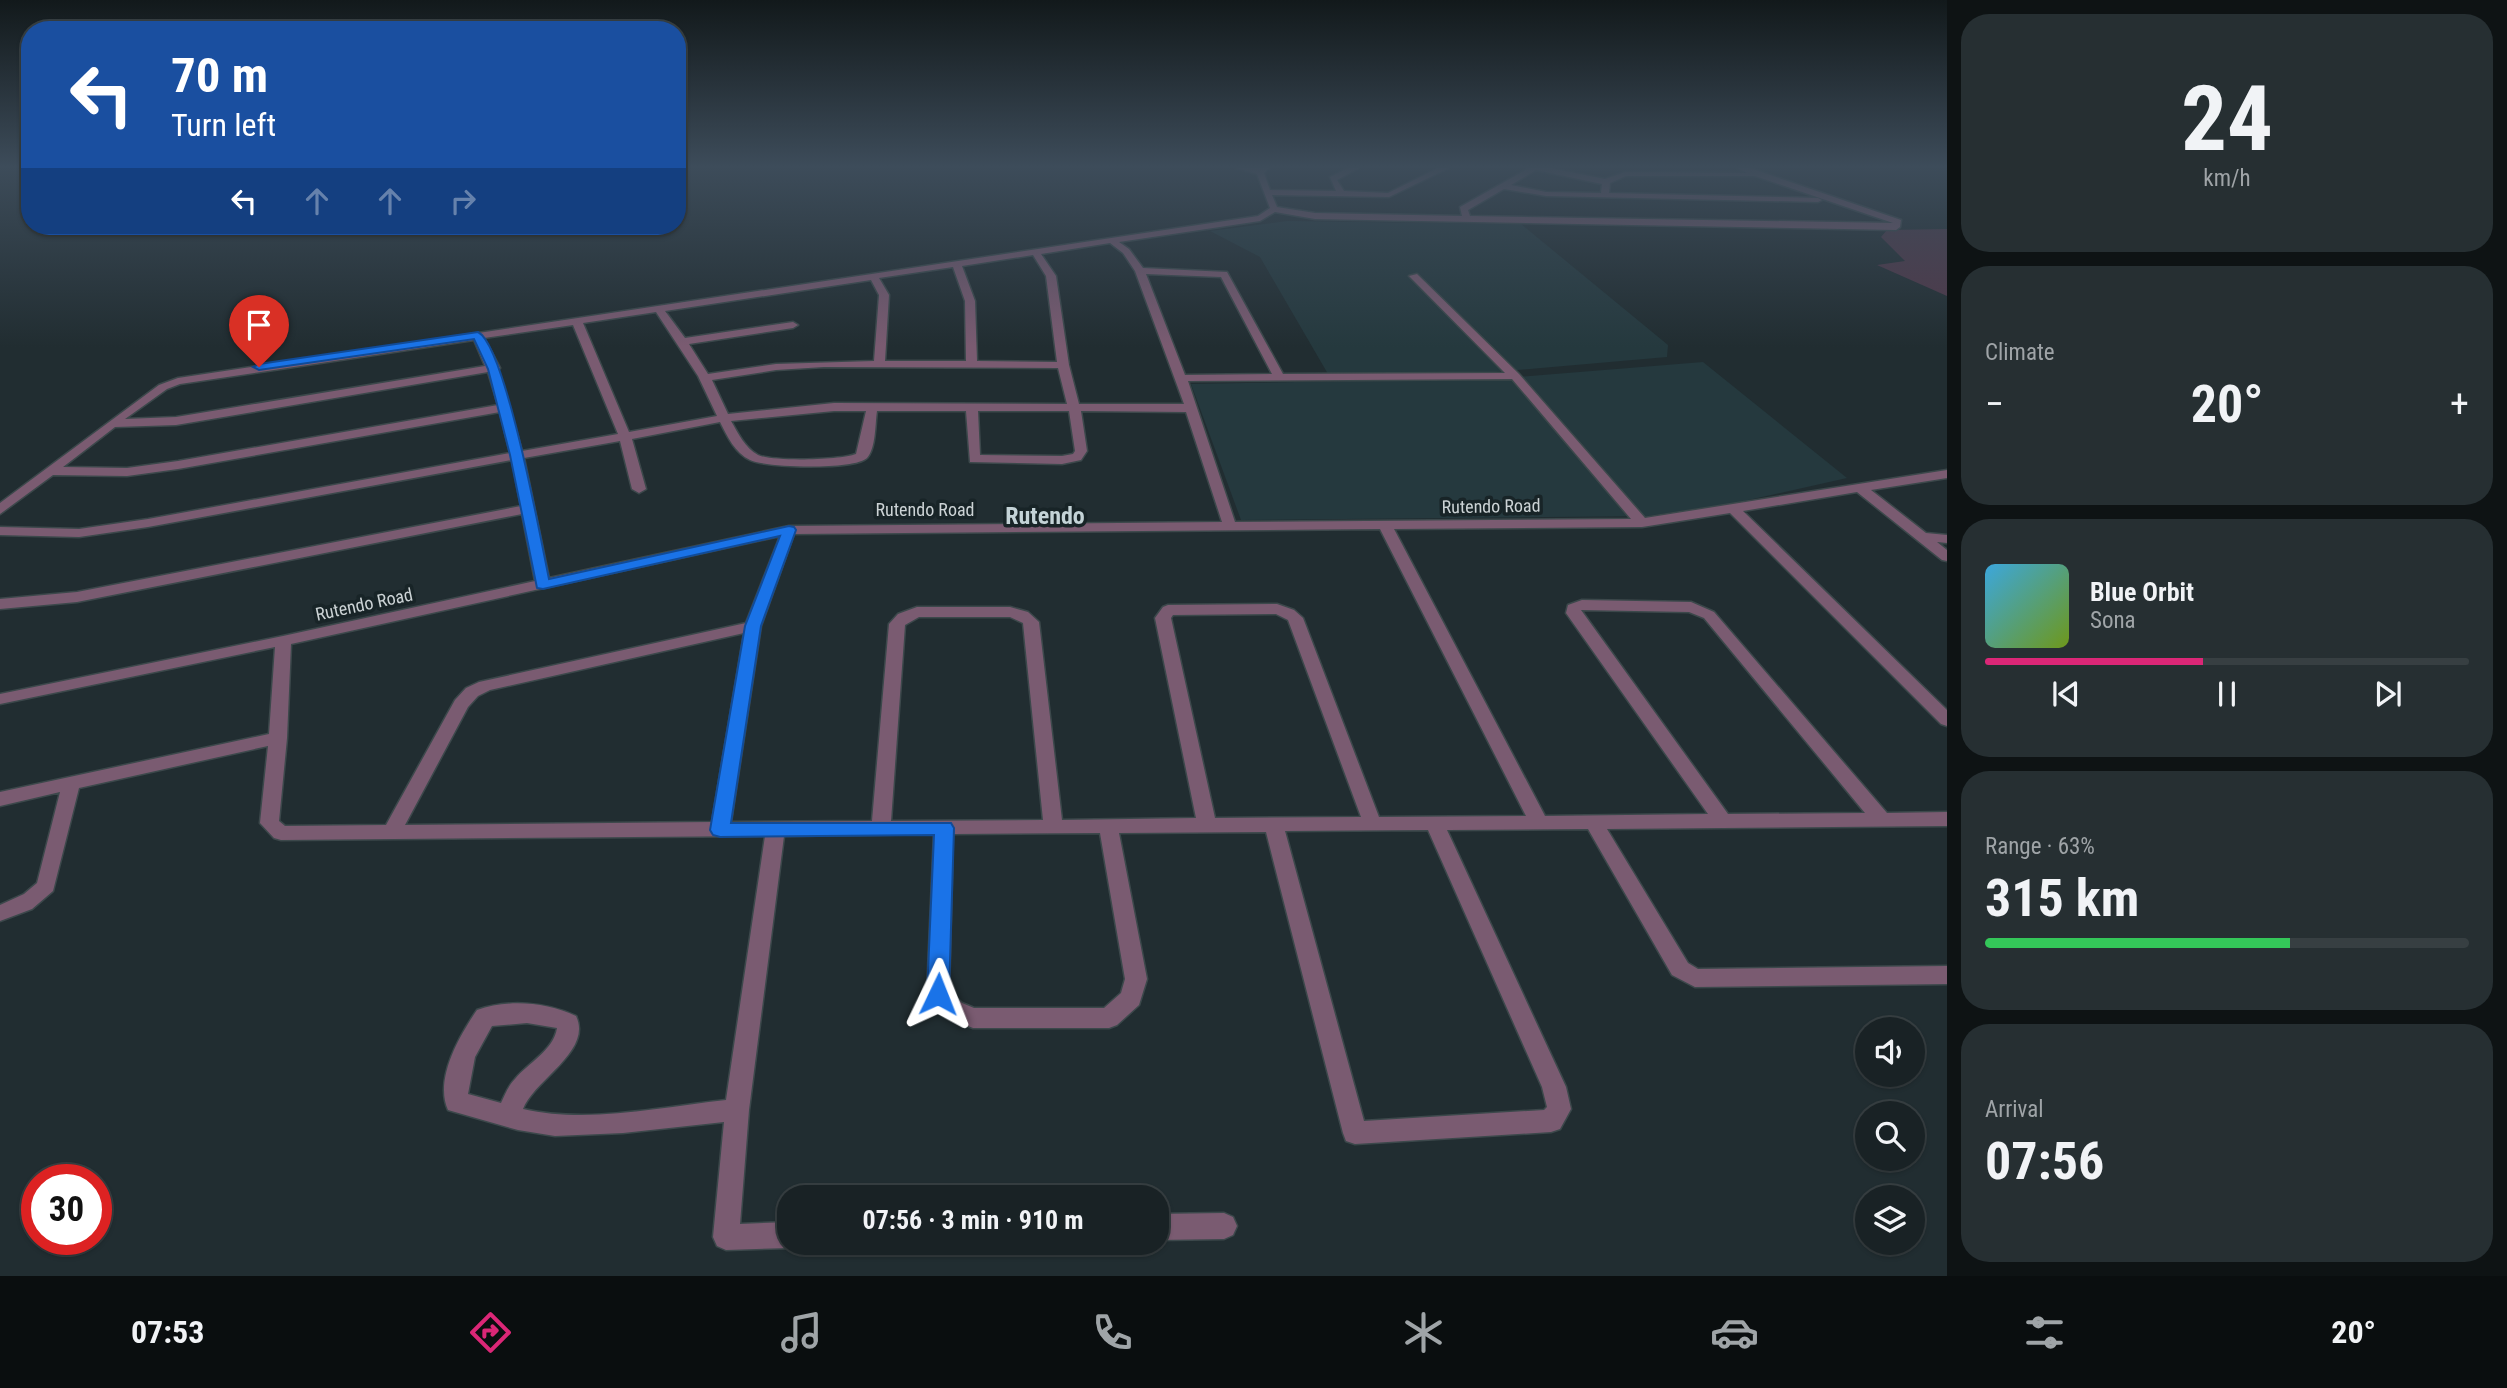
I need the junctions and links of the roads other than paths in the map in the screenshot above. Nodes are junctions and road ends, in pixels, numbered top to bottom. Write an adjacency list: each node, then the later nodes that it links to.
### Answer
1 (1202, 228): 2 (street)
2 (1114, 242): 3 (street); 5 (street)
3 (1037, 254): 4 (street); 15 (street)
4 (957, 265): 7 (street); 14 (street)
5 (1140, 271): 19 (street); 20 (street)
6 (1414, 276): 17 (street)
7 (874, 277): 8 (street); 13 (street)
8 (659, 309): 9 (street); 12 (street)
9 (577, 321): 11 (street); 28 (street)
10 (793, 325): 12 (street)
11 (478, 336): 16 (street); 27 (street)
12 (681, 342): 18 (street)
13 (879, 365): 14 (street); 18 (street)
14 (972, 365): 15 (street)
15 (1063, 365): 23 (street)
16 (494, 369): 24 (street); 27 (street)
17 (1515, 376): 20 (street); 37 (street)
18 (705, 378): 26 (street)
19 (1181, 378): 20 (street); 25 (street)
20 (1280, 378)
21 (872, 407): 22 (street); 26 (street); 26 (street)
22 (972, 407): 23 (street); 23 (street)
23 (1074, 407): 25 (street)
24 (504, 408): 29 (street); 30 (street)
25 (1190, 408): 38 (street)
26 (724, 418): 28 (street)
27 (112, 423): 30 (street)
28 (625, 437): 29 (street); 33 (street)
29 (517, 455): 35 (street); 41 (street)
30 (49, 471): 34 (street)
31 (1947, 474): 32 (street, Rutendo Road)
32 (1860, 488): 36 (street, Rutendo Road); 42 (street)
33 (639, 489)
34 (3, 505)
35 (526, 509): 45 (street); 46 (street)
36 (1735, 510): 37 (street, Rutendo Road); 50 (street)
37 (1642, 523): 39 (street, Rutendo Road)
38 (1230, 527): 39 (street, Rutendo Road); 40 (street, Rutendo Road)
39 (1386, 527): 57 (street)
40 (789, 530): 45 (street, Rutendo Road); 47 (street)
41 (0, 531)
42 (1922, 537): 43 (street); 44 (street)
43 (1947, 539)
44 (1947, 557)
45 (543, 584): 48 (street, Rutendo Road)
46 (0, 604)
47 (753, 626): 67 (street); 69 (street)
48 (283, 641): 49 (street, Rutendo Road); 51 (street)
49 (0, 699)
50 (1947, 720)
51 (278, 738): 52 (street); 69 (street)
52 (71, 785): 53 (street); 70 (street)
53 (0, 799)
54 (1947, 819): 55 (street)
55 (1882, 820): 56 (street); 56 (street)
56 (1723, 821): 58 (street)
57 (1539, 823): 58 (street); 59 (street)
58 (1594, 823): 71 (street)
59 (1435, 824): 60 (street); 61 (street)
60 (1275, 825): 61 (street); 62 (street)
61 (1373, 825): 62 (street)
62 (1207, 826): 64 (street)
63 (1053, 827): 64 (street); 65 (street); 66 (street)
64 (1108, 827): 65 (street)
65 (944, 828): 66 (street)
66 (881, 829): 68 (street)
67 (720, 830): 68 (street); 69 (street)
68 (775, 830): 72 (street)
69 (391, 833)
70 (0, 913)
71 (1947, 975)
72 (737, 1110): 73 (street); 76 (street)
73 (508, 1115): 73 (street)
74 (1224, 1226): 75 (street)
75 (1169, 1227)
76 (777, 1236)

